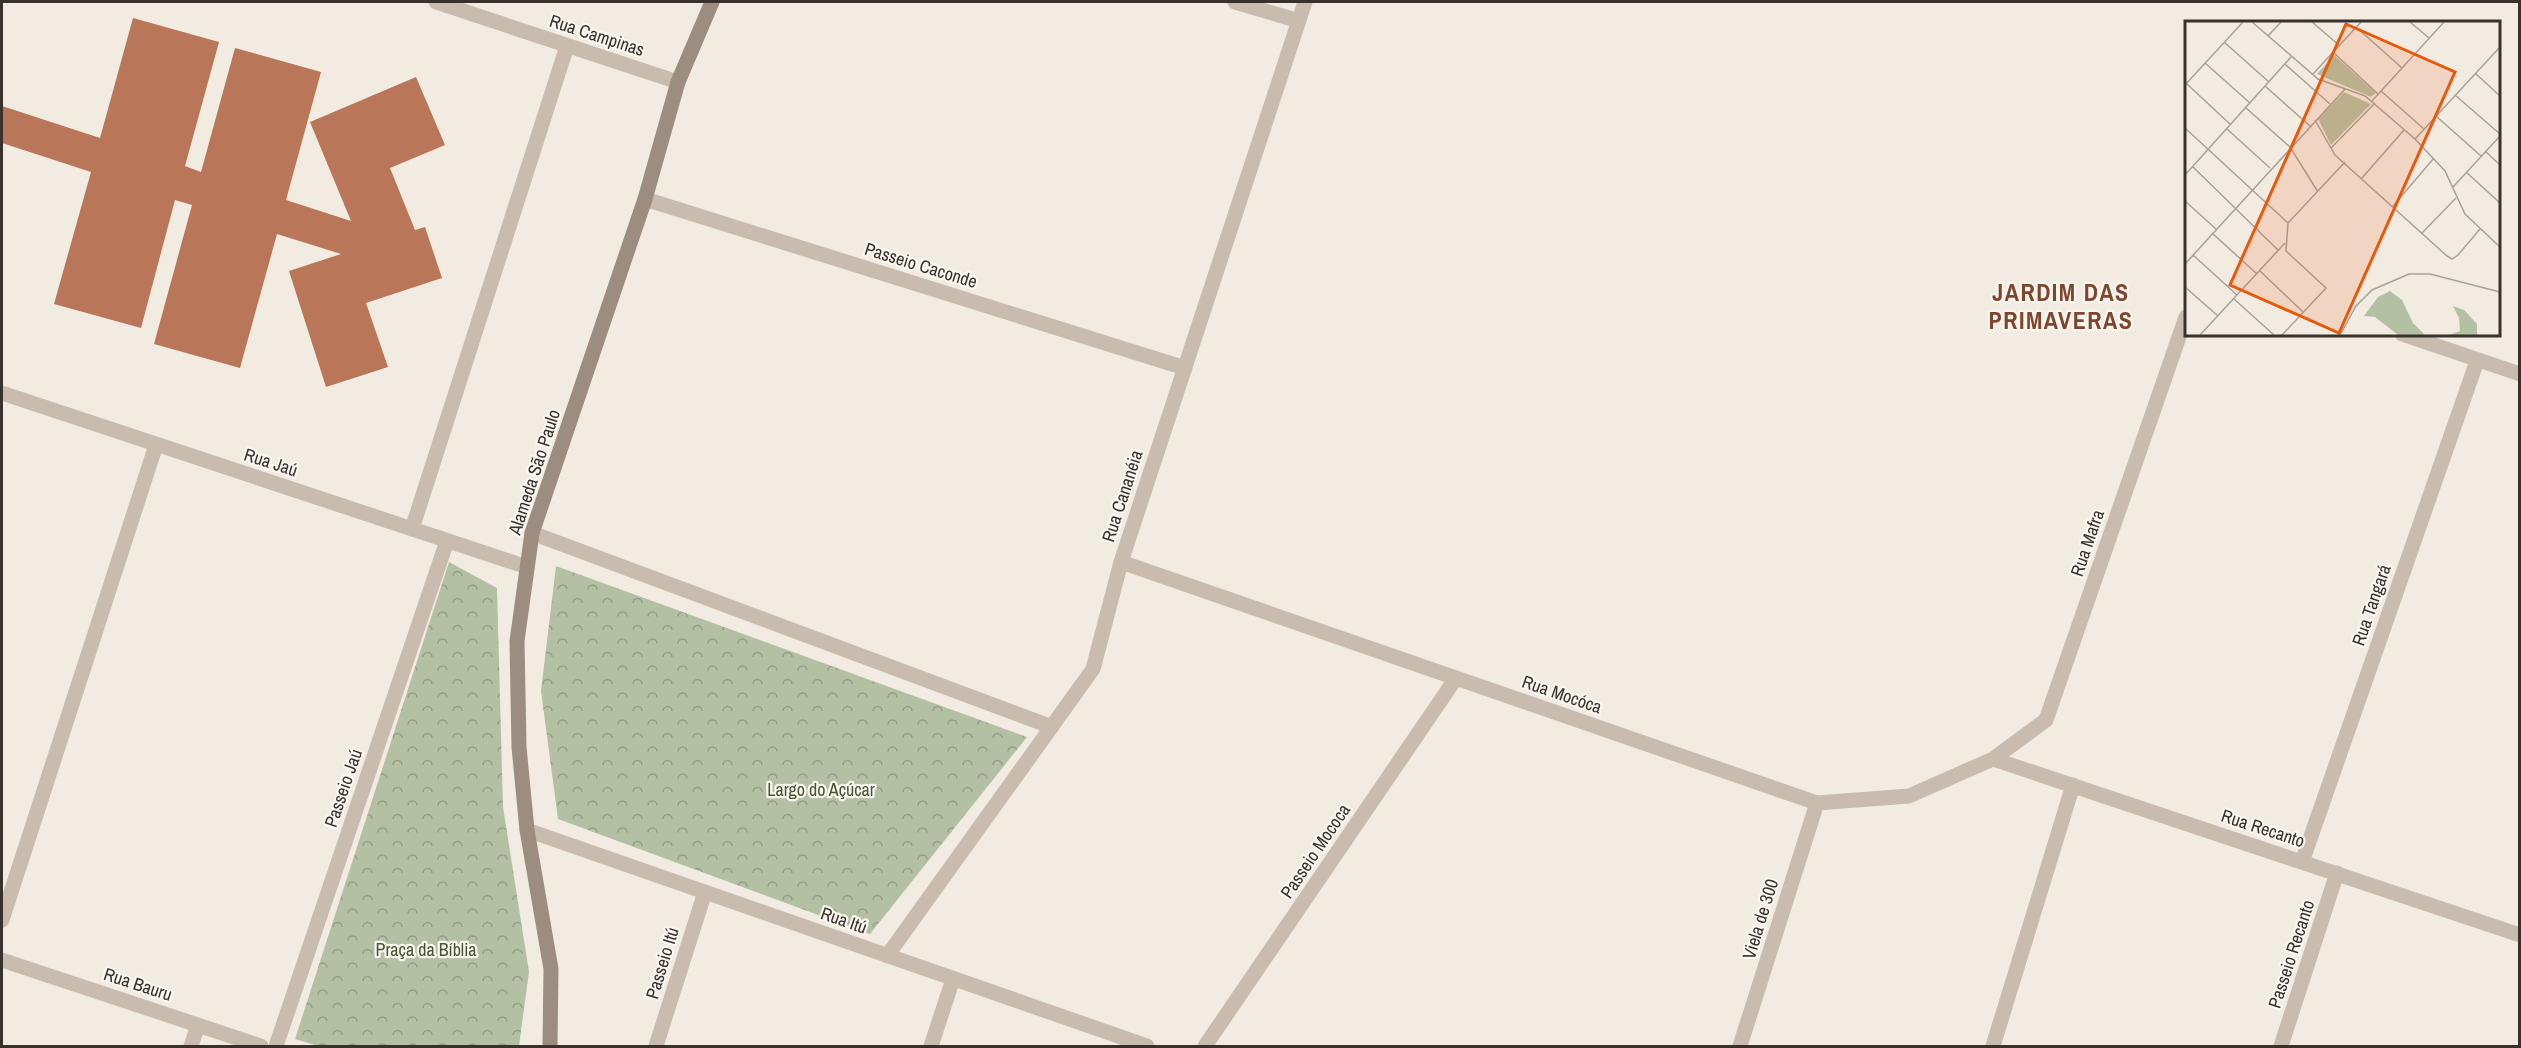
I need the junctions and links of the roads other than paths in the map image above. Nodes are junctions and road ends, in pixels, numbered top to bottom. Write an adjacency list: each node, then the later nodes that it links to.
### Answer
1 (436, 2): 6 (street, Rua Campinas)
2 (712, 2): 7 (street, Alameda São Paulo)
3 (1235, 2): 5 (street)
4 (1305, 2): 5 (street, Rua Cananéia)
5 (1299, 21): 12 (street, Rua Cananéia)
6 (567, 46): 7 (street, Rua Campinas); 16 (street)
7 (678, 82): 8 (street, Alameda São Paulo)
8 (645, 199): 12 (street, Passeio Caconde); 17 (street, Alameda São Paulo)
9 (2185, 323): 23 (street, Rua Mafra)
10 (2408, 336): 11 (street)
11 (2477, 361): 13 (street); 27 (street, Rua Tangará)
12 (1185, 368): 19 (street, Rua Cananéia)
13 (2520, 374)
14 (2, 393): 15 (street, Rua Jaú)
15 (156, 444): 16 (street, Rua Jaú); 30 (street)
16 (412, 529): 18 (street, Rua Jaú)
17 (532, 533): 20 (street, Alameda São Paulo); 22 (street)
18 (447, 541): 20 (street, Rua Jaú); 38 (street, Passeio Jaú)
19 (1121, 562): 21 (street, Rua Mocóca); 22 (street, Rua Cananéia)
20 (527, 567): 26 (street, Alameda São Paulo)
21 (1456, 678): 25 (street, Rua Mocóca); 43 (street, Passeio Mococa)
22 (1052, 727): 32 (street, Rua Cananéia)
23 (1993, 759): 24 (street, Rua Recanto); 25 (street, Rua Mocóca)
24 (2073, 785): 27 (street, Rua Recanto); 45 (street)
25 (1817, 803): 44 (street, Viela de 300)
26 (527, 830): 29 (street, Rua Itú); 39 (street, Alameda São Paulo)
27 (2302, 862): 28 (street, Rua Recanto)
28 (2337, 873): 31 (street, Rua Recanto); 46 (street, Passeio Recanto)
29 (705, 892): 32 (street, Rua Itú); 40 (street, Passeio Itú)
30 (2, 920)
31 (2520, 935)
32 (886, 956): 34 (street, Rua Itú)
33 (2, 960): 35 (street, Rua Bauru)
34 (953, 979): 41 (street); 42 (street, Rua Itú)
35 (198, 1025): 36 (street); 37 (street, Rua Bauru)
36 (191, 1047)
37 (261, 1047)
38 (276, 1047)
39 (550, 1047)
40 (656, 1047)
41 (931, 1047)
42 (1147, 1047)
43 (1206, 1047)
44 (1740, 1047)
45 (1993, 1047)
46 (2282, 1047)

